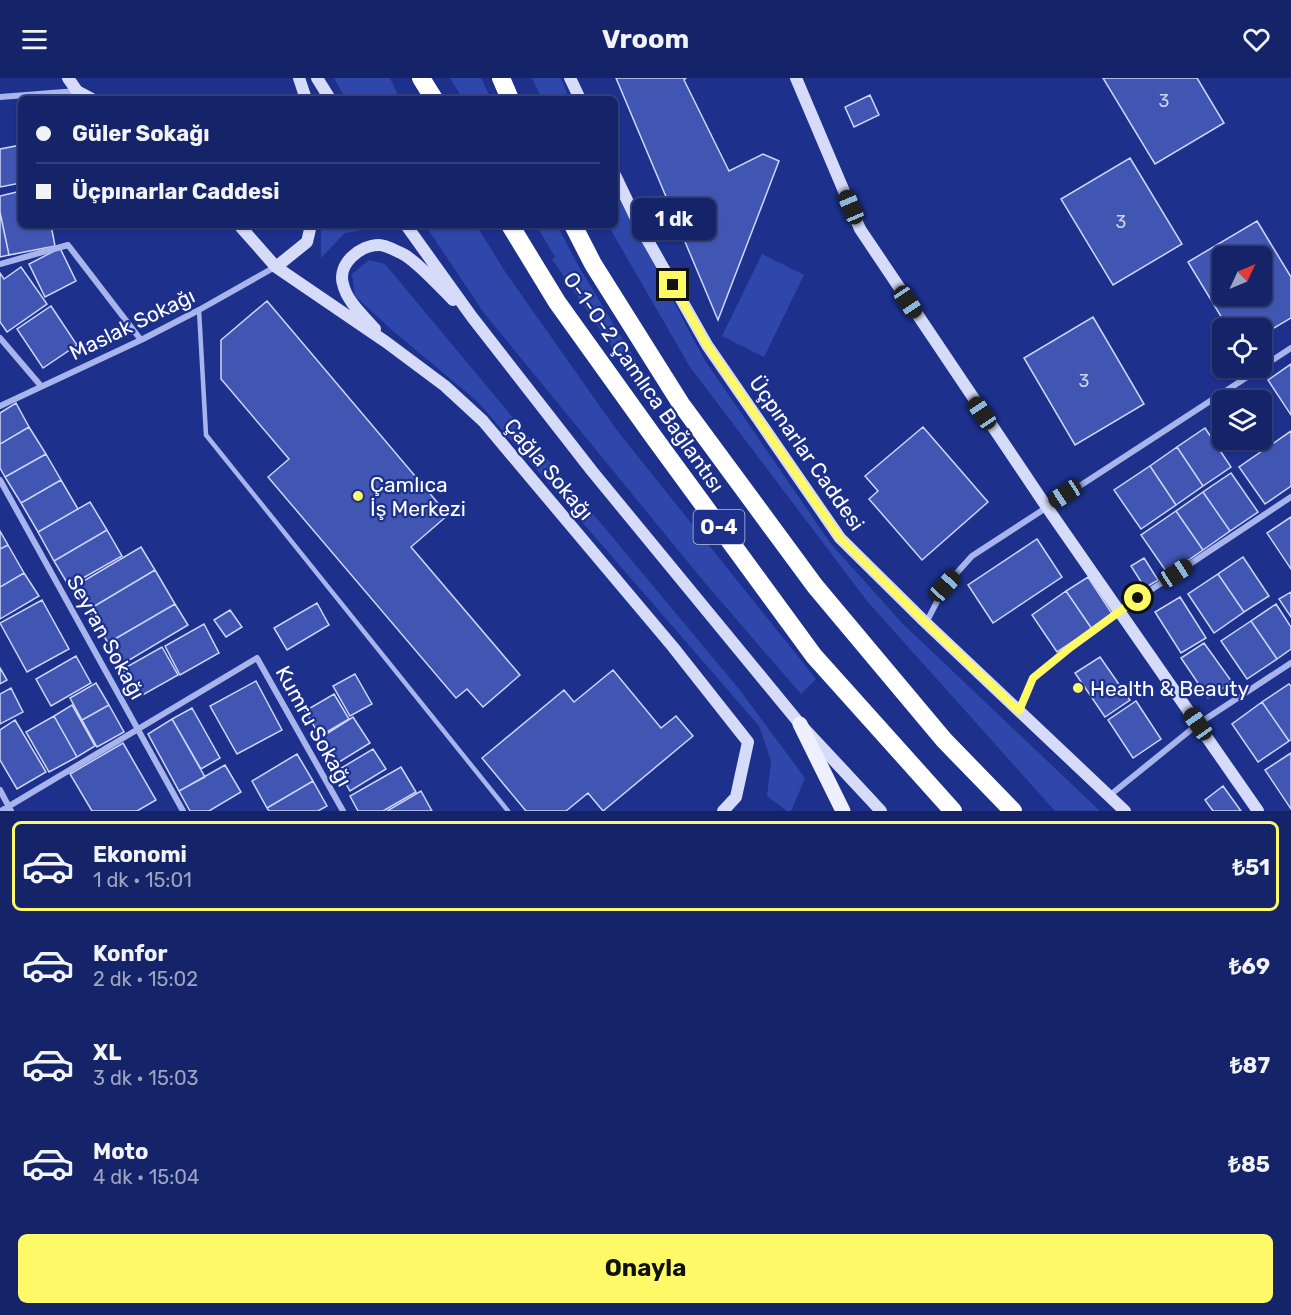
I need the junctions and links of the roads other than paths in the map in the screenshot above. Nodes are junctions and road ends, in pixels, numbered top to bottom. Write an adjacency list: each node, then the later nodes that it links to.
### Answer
1 (68, 78): 8 (main road)
2 (299, 78): 10 (main road)
3 (317, 78): 11 (main road)
4 (421, 78): 12 (highway)
5 (501, 78): 13 (highway)
6 (570, 78): 14 (main road)
7 (796, 78): 36 (main road)
8 (77, 91): 9 (main road); 15 (street)
9 (86, 96)
10 (305, 96)
11 (328, 96)
12 (432, 96)
13 (509, 96)
14 (579, 96)
15 (0, 97)
16 (618, 181): 38 (main road, Üçpınarlar Caddesi)
17 (241, 228): 23 (main road, Çağla Sokağı)
18 (310, 228): 23 (main road)
19 (408, 228): 25 (main road)
20 (512, 228): 54 (highway, O-1-O-2 Çamlıca Bağlantısı / O-4)
21 (575, 228): 55 (highway, O-1-O-2 Çamlıca Bağlantısı / O-4)
22 (0, 264): 27 (street)
23 (276, 267): 24 (street, Maslak Sokağı); 28 (main road, Çağla Sokağı)
24 (199, 310): 27 (street, Maslak Sokağı); 50 (lane)
25 (472, 317): 28 (main road); 41 (main road, Çağla Sokağı)
26 (0, 338): 32 (street)
27 (141, 340): 32 (street, Maslak Sokağı)
28 (386, 342): 51 (main road, Çağla Sokağı)
29 (1291, 348): 30 (street)
30 (1272, 360)
31 (1244, 378): 36 (street)
32 (40, 386): 33 (street, Maslak Sokağı)
33 (0, 406)
34 (0, 480): 43 (street, Seyran Sokağı)
35 (1291, 497): 37 (street)
36 (1046, 506): 37 (main road); 38 (street)
37 (1119, 611): 40 (street); 42 (main road)
38 (926, 623): 40 (main road, Üçpınarlar Caddesi)
39 (1291, 663): 42 (street)
40 (1019, 711): 45 (main road, Üçpınarlar Caddesi)
41 (800, 724): 52 (main road); 53 (main road, Çağla Sokağı)
42 (1198, 724): 45 (street); 57 (main road)
43 (138, 728): 46 (street); 48 (street, Seyran Sokağı); 49 (street, Kumru Sokağı)
44 (0, 790): 46 (street)
45 (1109, 796): 56 (main road, Üçpınarlar Caddesi)
46 (10, 808): 47 (street)
47 (1, 811)
48 (183, 811)
49 (343, 811)
50 (508, 811)
51 (723, 811)
52 (843, 811)
53 (881, 811)
54 (953, 811)
55 (1013, 811)
56 (1125, 811)
57 (1258, 811)

